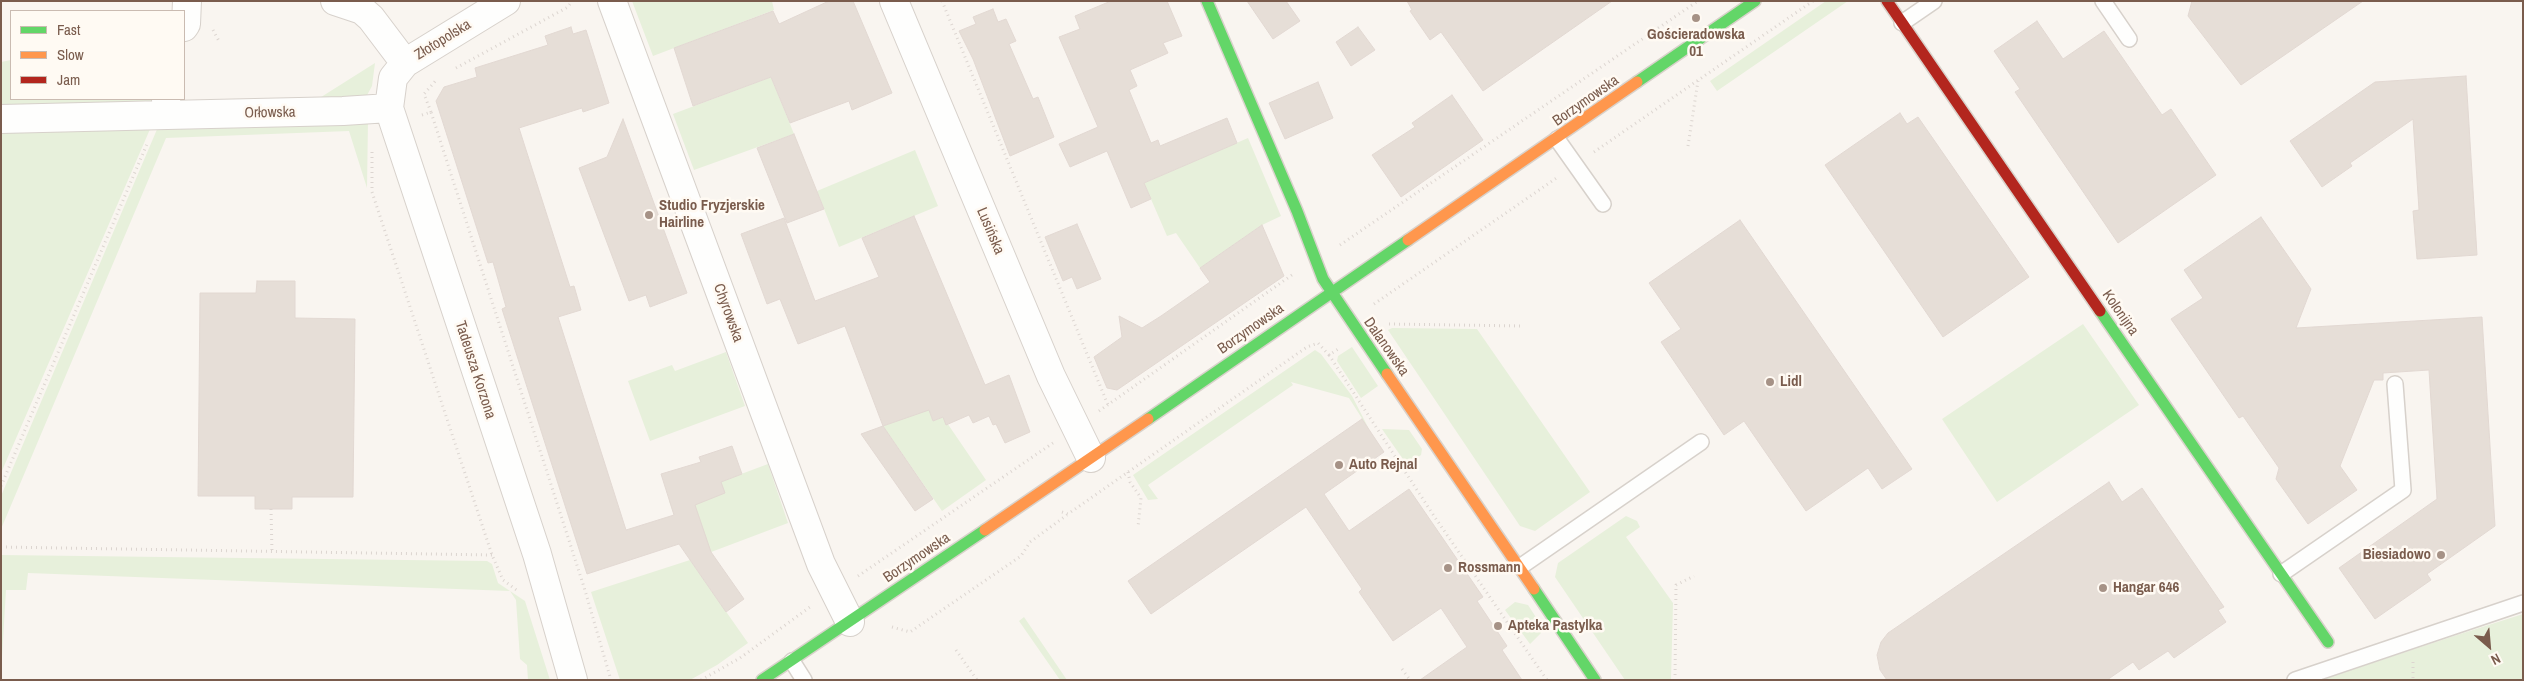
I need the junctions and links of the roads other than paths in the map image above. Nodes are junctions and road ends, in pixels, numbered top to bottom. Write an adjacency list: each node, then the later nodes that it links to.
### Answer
1 (187, 1): 12 (street)
2 (335, 1): 14 (street)
3 (506, 1): 14 (street, Złotopolska)
4 (612, 1): 27 (street, Chyrowska)
5 (894, 1): 23 (street, Lusińska)
6 (1207, 1): 20 (street, Dalanowska)
7 (1756, 1): 18 (street, Borzymowska)
8 (1887, 1): 11 (street, Kolonijna)
9 (1934, 1): 11 (lane)
10 (2103, 1): 13 (lane)
11 (1902, 23): 25 (street, Kolonijna)
12 (185, 26)
13 (2130, 40)
14 (405, 63): 16 (street, Tadeusza Korzona)
15 (164, 110): 16 (street, Orłowska); 17 (street, Orłowska)
16 (392, 117): 30 (street, Tadeusza Korzona)
17 (1, 119)
18 (1556, 139): 19 (lane); 20 (street, Borzymowska)
19 (1603, 204)
20 (1332, 293): 23 (street, Borzymowska); 24 (street, Dalanowska)
21 (2395, 384): 25 (lane)
22 (1701, 442): 24 (lane)
23 (1091, 458): 27 (street, Borzymowska)
24 (1520, 568): 33 (street, Dalanowska)
25 (2281, 574): 28 (street, Kolonijna)
26 (2523, 603): 34 (lane)
27 (850, 622): 29 (street, Borzymowska)
28 (2328, 642)
29 (792, 661): 31 (street, Borzymowska); 32 (lane)
30 (572, 680)
31 (762, 680)
32 (804, 680)
33 (1595, 680)
34 (2295, 680)

